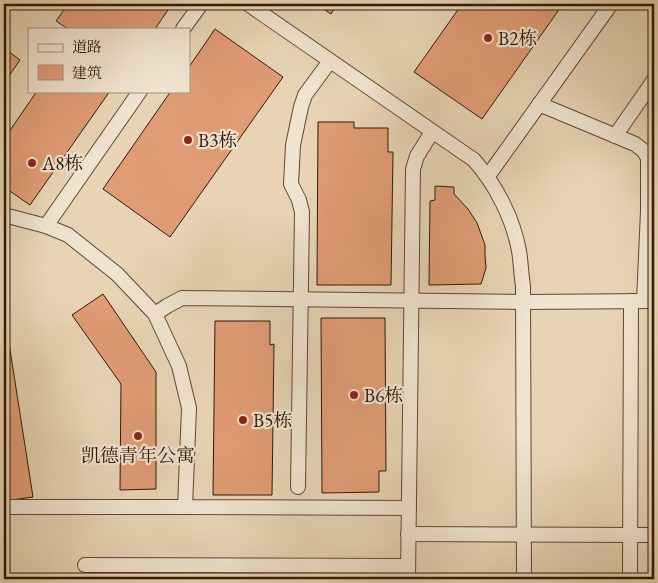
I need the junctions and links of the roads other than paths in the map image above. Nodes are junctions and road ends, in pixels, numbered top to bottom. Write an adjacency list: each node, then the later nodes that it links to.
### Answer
1 (201, 4): 4 (street)
2 (248, 4): 5 (street)
3 (611, 4): 8 (street)
4 (184, 28)
5 (330, 61): 9 (street); 15 (street)
6 (654, 80): 10 (street)
7 (139, 92): 14 (street)
8 (539, 104): 10 (street); 11 (street)
9 (432, 132): 11 (street); 16 (street)
10 (615, 136): 12 (street)
11 (488, 176): 18 (street)
12 (651, 211): 17 (street)
13 (4, 214): 14 (street)
14 (46, 226): 19 (street)
15 (301, 299): 16 (street); 19 (street); 20 (street)
16 (412, 301): 18 (street); 23 (street)
17 (643, 301): 18 (street); 26 (street)
18 (522, 302): 25 (street)
19 (155, 314): 22 (street)
20 (298, 486)
21 (4, 507): 22 (street)
22 (185, 507): 23 (street)
23 (409, 508): 24 (street)
24 (408, 534): 25 (street); 29 (street)
25 (524, 535): 26 (street); 30 (street)
26 (630, 535): 27 (street); 31 (street)
27 (654, 536)
28 (84, 565): 29 (street)
29 (408, 573)
30 (524, 579)
31 (630, 579)

